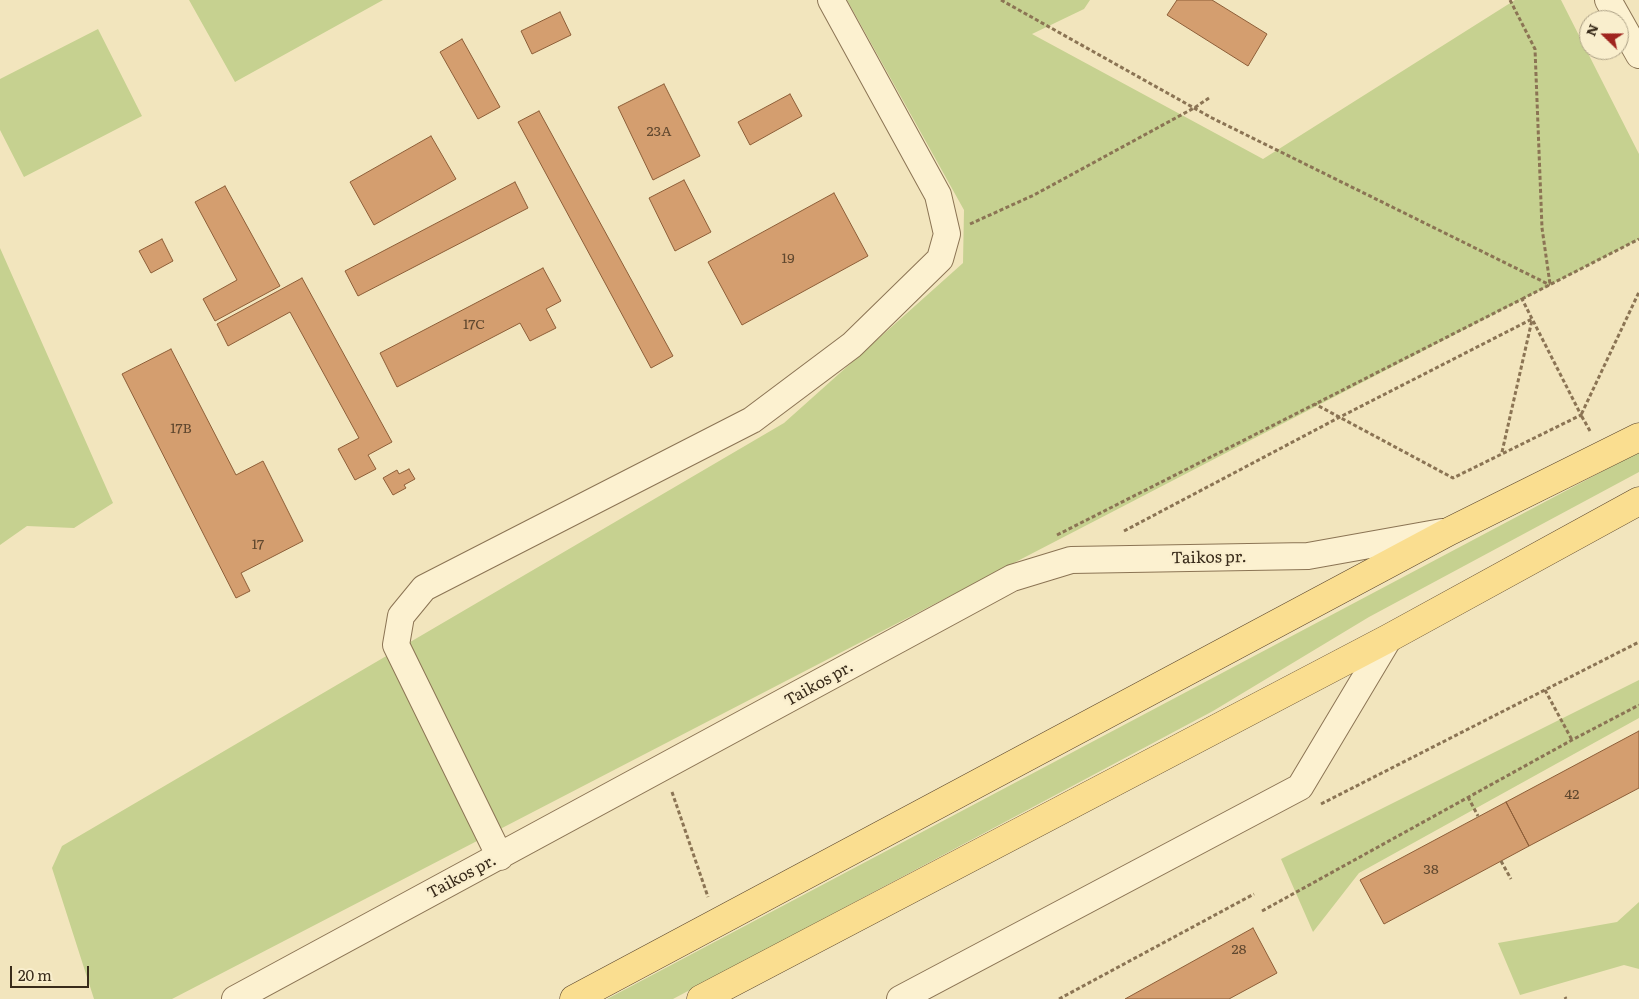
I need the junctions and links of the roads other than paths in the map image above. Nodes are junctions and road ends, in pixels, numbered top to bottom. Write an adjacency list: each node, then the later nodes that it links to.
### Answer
1 (830, 0): 8 (street)
2 (1608, 0): 3 (street)
3 (1639, 55)
4 (1639, 437): 6 (main road, Taikos pr.)
5 (1639, 501): 7 (main road)
6 (1450, 531): 8 (street, Taikos pr.); 10 (main road, Taikos pr.)
7 (1389, 638): 11 (main road); 12 (street)
8 (500, 857): 9 (street, Taikos pr.)
9 (235, 999)
10 (574, 999)
11 (701, 999)
12 (900, 999)

